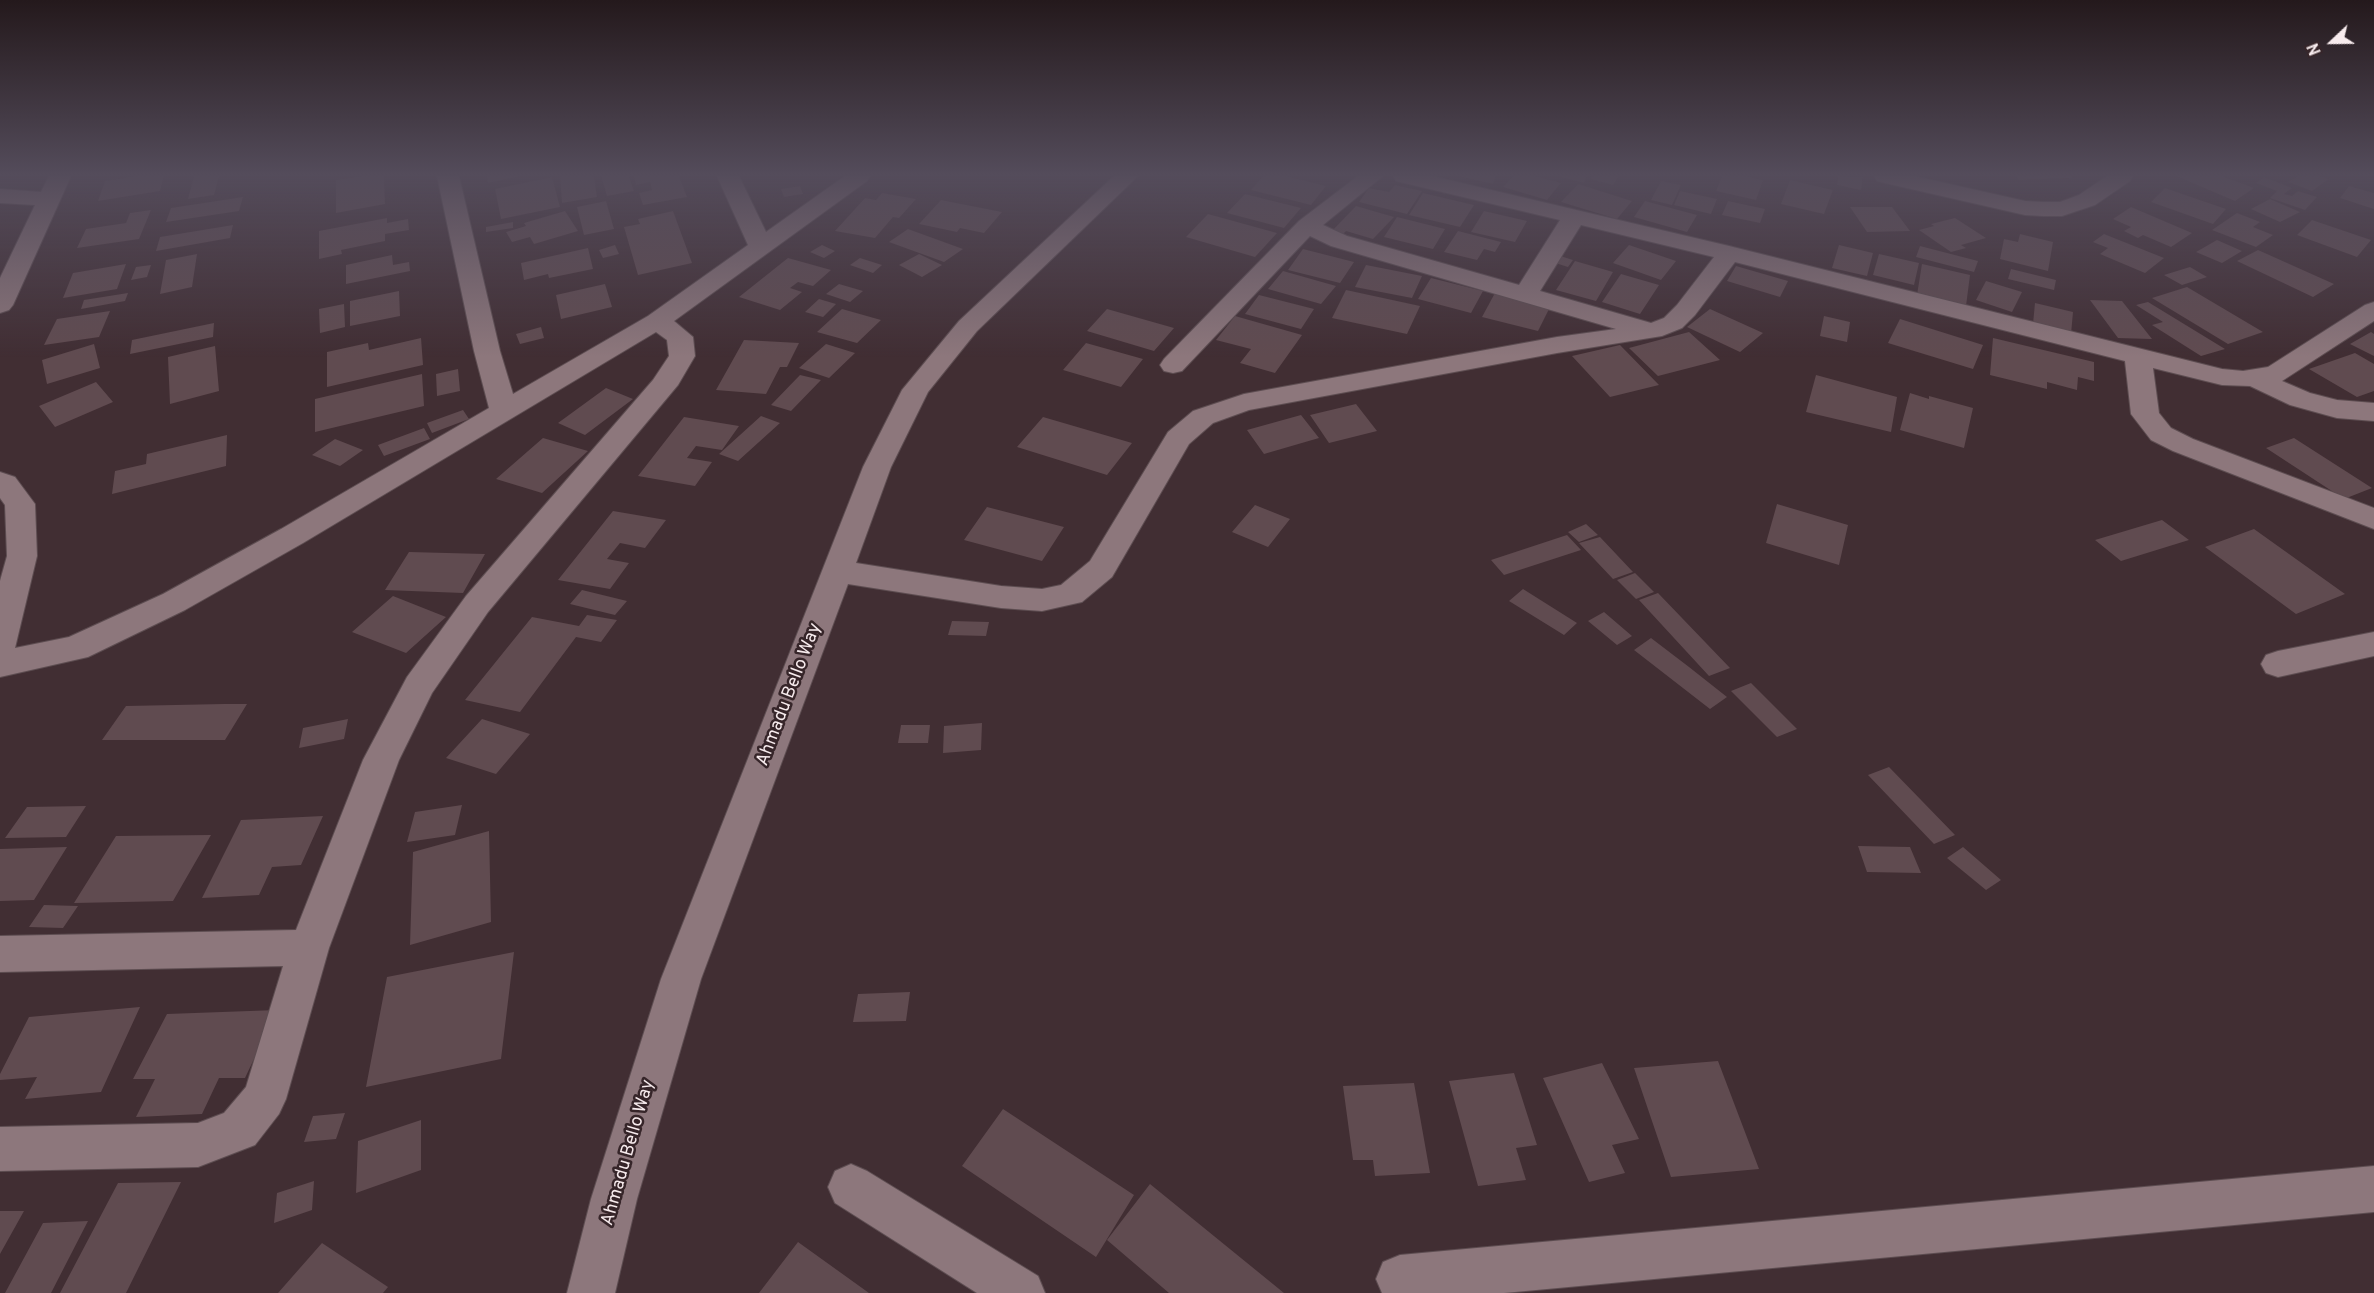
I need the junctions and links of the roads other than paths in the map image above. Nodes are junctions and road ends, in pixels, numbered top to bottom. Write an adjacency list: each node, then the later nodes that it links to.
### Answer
1 (32, 236): 13 (street)
2 (461, 236): 20 (street)
3 (756, 236): 10 (street)
4 (775, 236): 10 (street)
5 (1063, 236): 24 (street, Ahmadu Bello Way)
6 (1297, 236): 18 (street)
7 (1329, 236): 12 (street)
8 (1562, 236): 12 (street)
9 (1657, 236): 11 (street)
10 (761, 246): 15 (street)
11 (1729, 253): 16 (street); 17 (street)
12 (1525, 294): 16 (street)
13 (0, 305)
14 (2374, 310): 19 (street)
15 (657, 321): 20 (street); 29 (street)
16 (1653, 331): 24 (street)
17 (2138, 357): 19 (street); 23 (street)
18 (1173, 364)
19 (2254, 378): 21 (street)
20 (504, 412): 27 (street)
21 (2374, 412)
22 (0, 482): 26 (street)
23 (2374, 519)
24 (837, 571): 35 (street, Ahmadu Bello Way)
25 (2374, 644): 28 (street)
26 (0, 645)
27 (0, 664)
28 (2278, 664)
29 (309, 948): 30 (street); 31 (street)
30 (0, 954)
31 (0, 1149)
32 (851, 1187): 36 (street)
33 (2374, 1189): 34 (street)
34 (1400, 1280)
35 (591, 1293)
36 (1021, 1293)

